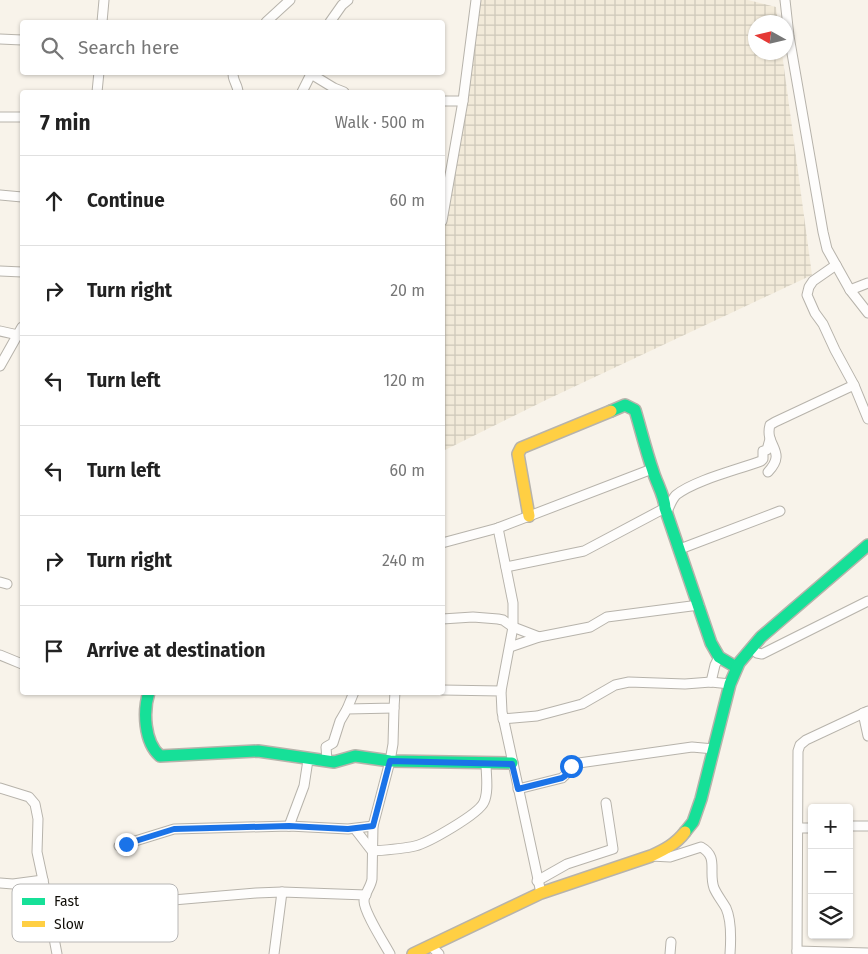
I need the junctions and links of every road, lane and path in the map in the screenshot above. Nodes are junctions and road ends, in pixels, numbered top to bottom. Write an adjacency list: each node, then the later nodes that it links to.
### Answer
1 (104, 0): 6 (street)
2 (290, 0): 7 (street)
3 (348, 0): 8 (street)
4 (476, 0): 20 (street)
5 (785, 0): 26 (street)
6 (102, 20)
7 (268, 20)
8 (331, 20)
9 (0, 39): 10 (street)
10 (20, 40)
11 (99, 75): 15 (street)
12 (233, 75): 16 (street)
13 (311, 75): 17 (street)
14 (314, 75): 18 (street)
15 (97, 90)
16 (237, 90)
17 (303, 90)
18 (339, 90)
19 (445, 101): 20 (street)
20 (463, 101): 23 (street)
21 (0, 117): 22 (street)
22 (20, 117)
23 (446, 182)
24 (0, 194): 25 (street)
25 (20, 197)
26 (836, 265): 30 (street); 35 (street)
27 (0, 271): 28 (street)
28 (20, 272)
29 (868, 283): 30 (street)
30 (850, 290): 31 (street)
31 (868, 312)
32 (0, 331): 33 (street)
33 (20, 331): 34 (street)
34 (0, 366)
35 (854, 385): 36 (street); 37 (street)
36 (868, 419)
37 (770, 439): 39 (street); 40 (street)
38 (652, 469): 40 (street); 42 (street); 42 (street)
39 (768, 472)
40 (666, 510): 46 (street); 47 (street)
41 (780, 511): 46 (street)
42 (529, 516): 43 (street)
43 (498, 528): 44 (street); 47 (street)
44 (445, 541)
45 (868, 545): 54 (street)
46 (680, 548): 49 (street)
47 (506, 567): 51 (street)
48 (868, 602): 54 (street)
49 (699, 605): 52 (street); 56 (street)
50 (445, 619): 51 (street)
51 (513, 627): 52 (street); 53 (street)
52 (539, 636): 53 (street)
53 (510, 647): 62 (street)
54 (752, 648): 58 (street)
55 (0, 655): 57 (street)
56 (719, 657): 58 (street); 59 (street)
57 (20, 663)
58 (736, 667): 60 (street)
59 (711, 682): 60 (street); 69 (street)
60 (730, 684): 71 (street)
61 (445, 690): 62 (street)
62 (501, 691): 69 (street)
63 (147, 695): 72 (street)
64 (353, 695): 66 (street)
65 (395, 695): 67 (street)
66 (347, 708): 67 (street); 72 (street)
67 (394, 708): 73 (street)
68 (865, 712): 70 (street); 83 (street)
69 (503, 719): 75 (street)
70 (868, 736)
71 (714, 749): 77 (street); 88 (street)
72 (327, 761): 73 (street); 79 (street)
73 (390, 761): 74 (street); 80 (street)
74 (486, 763): 75 (street); 87 (street)
75 (512, 764): 77 (street)
76 (0, 788): 89 (street)
77 (518, 789): 90 (street)
78 (606, 803): 90 (street)
79 (289, 826): 85 (street); 86 (street)
80 (373, 826): 85 (street); 87 (street)
81 (853, 826): 82 (street)
82 (868, 826)
83 (799, 828): 84 (street); 99 (street)
84 (808, 828)
85 (355, 829): 87 (street)
86 (119, 846)
87 (372, 852): 95 (street)
88 (651, 856): 94 (street); 105 (street)
89 (43, 880): 91 (street); 92 (street)
90 (537, 881): 94 (street)
91 (0, 884)
92 (44, 884)
93 (282, 892): 95 (street); 96 (street); 101 (street)
94 (540, 893): 98 (street)
95 (366, 895): 102 (street)
96 (178, 900)
97 (670, 942): 104 (street)
98 (435, 950): 103 (street)
99 (797, 953): 100 (street)
100 (868, 953)
101 (274, 954)
102 (390, 954)
103 (413, 954)
104 (670, 954)
105 (730, 954)

